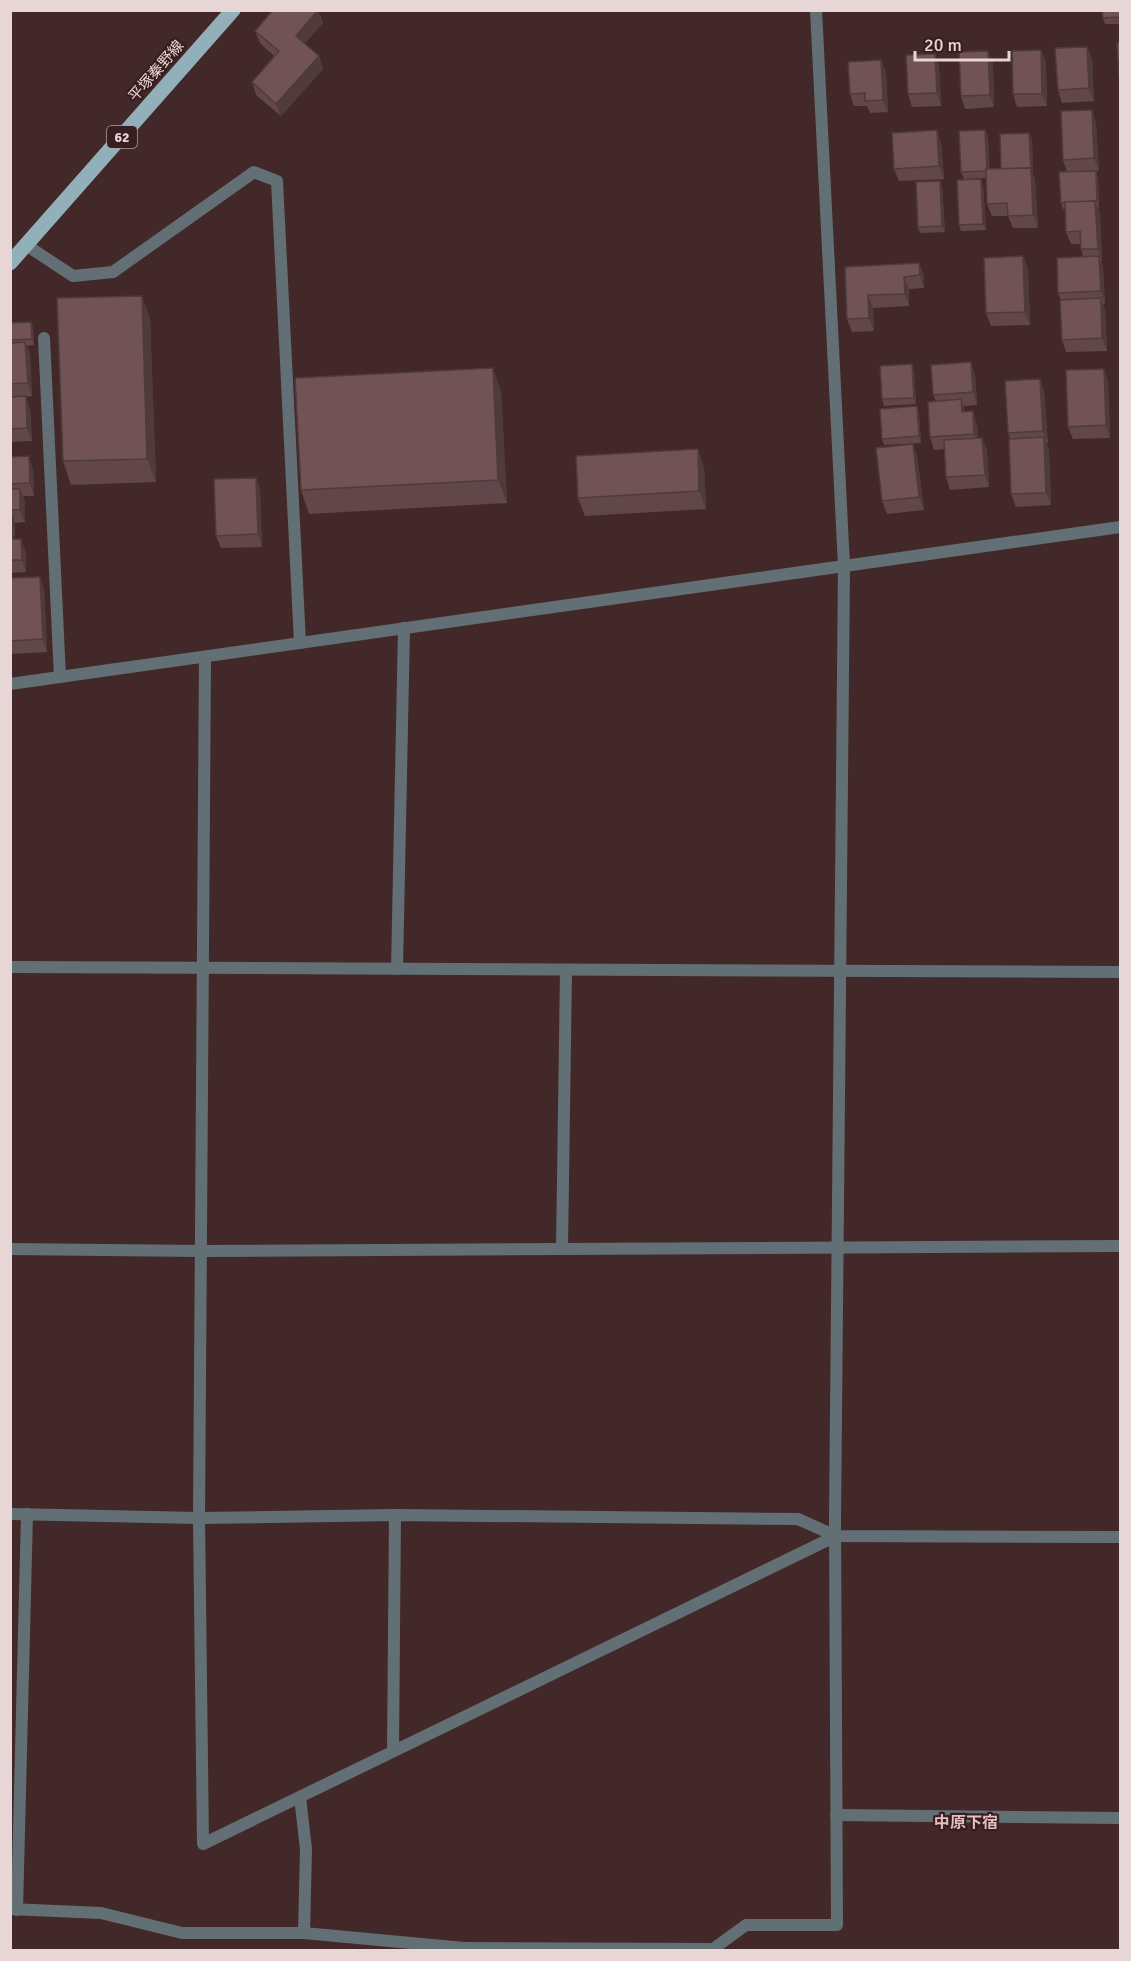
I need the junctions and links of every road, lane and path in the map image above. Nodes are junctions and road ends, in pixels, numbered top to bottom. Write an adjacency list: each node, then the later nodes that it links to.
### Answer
1 (233, 10): 3 (main road, 平塚秦野線 / 62)
2 (816, 10): 7 (street)
3 (26, 245): 4 (main road, 平塚秦野線 / 62); 9 (street)
4 (10, 264)
5 (44, 338): 11 (street)
6 (1120, 527): 7 (street)
7 (844, 566): 8 (street); 17 (street)
8 (404, 628): 9 (street); 15 (street)
9 (300, 643): 10 (street)
10 (205, 658): 11 (street); 14 (street)
11 (60, 677): 12 (street)
12 (10, 684)
13 (10, 967): 14 (street)
14 (203, 969): 15 (street); 23 (street)
15 (397, 969): 16 (street)
16 (566, 970): 17 (street); 22 (street)
17 (839, 971): 18 (street); 20 (street)
18 (1120, 972)
19 (1120, 1246): 20 (street)
20 (840, 1248): 22 (street); 28 (street)
21 (10, 1249): 23 (street)
22 (562, 1249): 23 (street)
23 (201, 1251): 27 (street)
24 (10, 1514): 25 (street)
25 (27, 1514): 27 (street); 34 (street)
26 (395, 1515): 27 (street); 28 (street); 30 (street)
27 (200, 1518): 31 (street)
28 (836, 1536): 29 (street); 30 (street); 32 (street)
29 (1120, 1537)
30 (393, 1750): 31 (street)
31 (300, 1797): 35 (street)
32 (836, 1815): 33 (street); 36 (street)
33 (1120, 1818)
34 (14, 1909): 35 (street)
35 (304, 1933): 36 (street)
36 (464, 1949)

